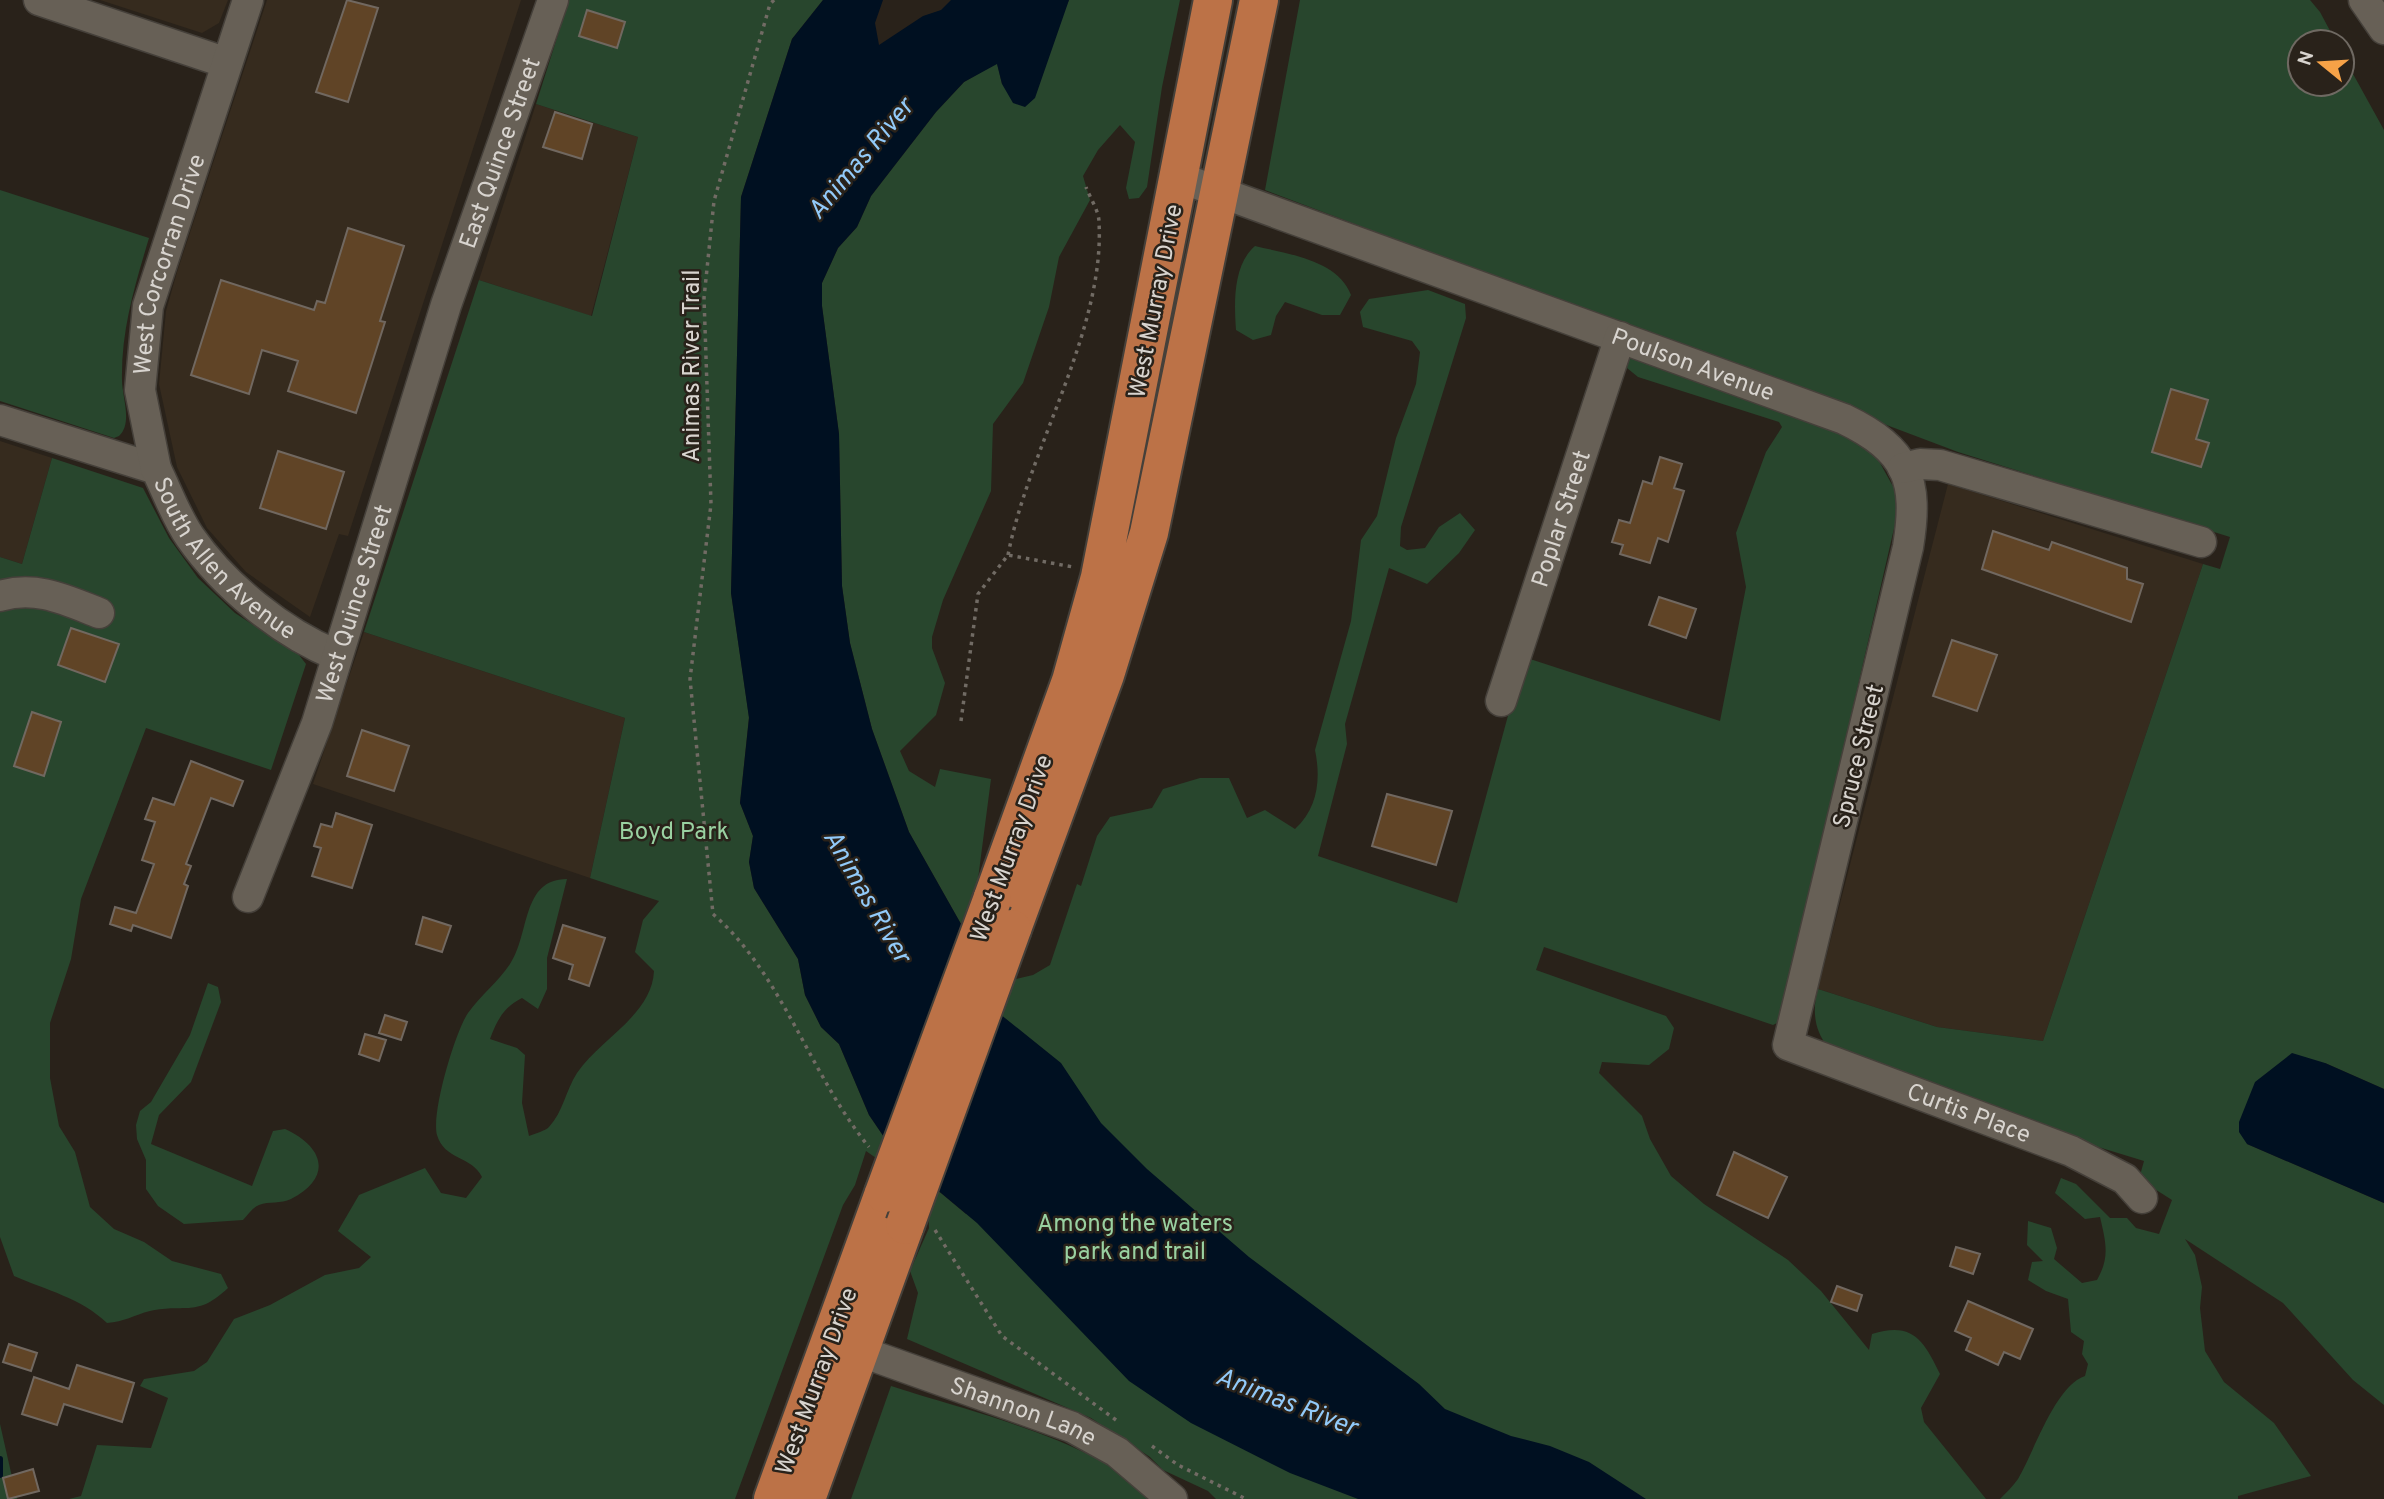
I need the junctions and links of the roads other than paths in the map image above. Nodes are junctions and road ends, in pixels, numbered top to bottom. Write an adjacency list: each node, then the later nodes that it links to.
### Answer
1 (39, 0): 8 (street)
2 (248, 0): 8 (street, West Corcorran Drive)
3 (553, 0): 11 (street, East Quince Street)
4 (1213, 0): 9 (highway, West Murray Drive)
5 (1259, 0): 10 (highway, West Murray Drive)
6 (2364, 0): 7 (street)
7 (2384, 29)
8 (227, 63): 15 (street, West Corcorran Drive)
9 (1178, 177): 10 (street, Poulson Avenue); 22 (highway, West Murray Drive)
10 (1221, 192): 12 (street, Poulson Avenue); 22 (highway, West Murray Drive)
11 (446, 305): 19 (street, West Quince Street)
12 (1620, 337): 14 (street, Poulson Avenue); 20 (street, Poplar Street)
13 (0, 420): 15 (street, South Allen Avenue)
14 (1903, 468): 16 (street); 23 (street, Spruce Street)
15 (156, 469): 19 (street, South Allen Avenue)
16 (2200, 542)
17 (0, 596): 18 (street)
18 (99, 613)
19 (336, 655): 21 (street, West Quince Street)
20 (1501, 701)
21 (248, 897)
22 (1002, 914): 25 (highway, West Murray Drive, bridge); 26 (highway, West Murray Drive, bridge)
23 (1788, 1045): 24 (street, Curtis Place)
24 (2142, 1198)
25 (859, 1351): 27 (highway, West Murray Drive); 28 (street, Shannon Lane)
26 (773, 1499)
27 (806, 1499)
28 (1172, 1499)

